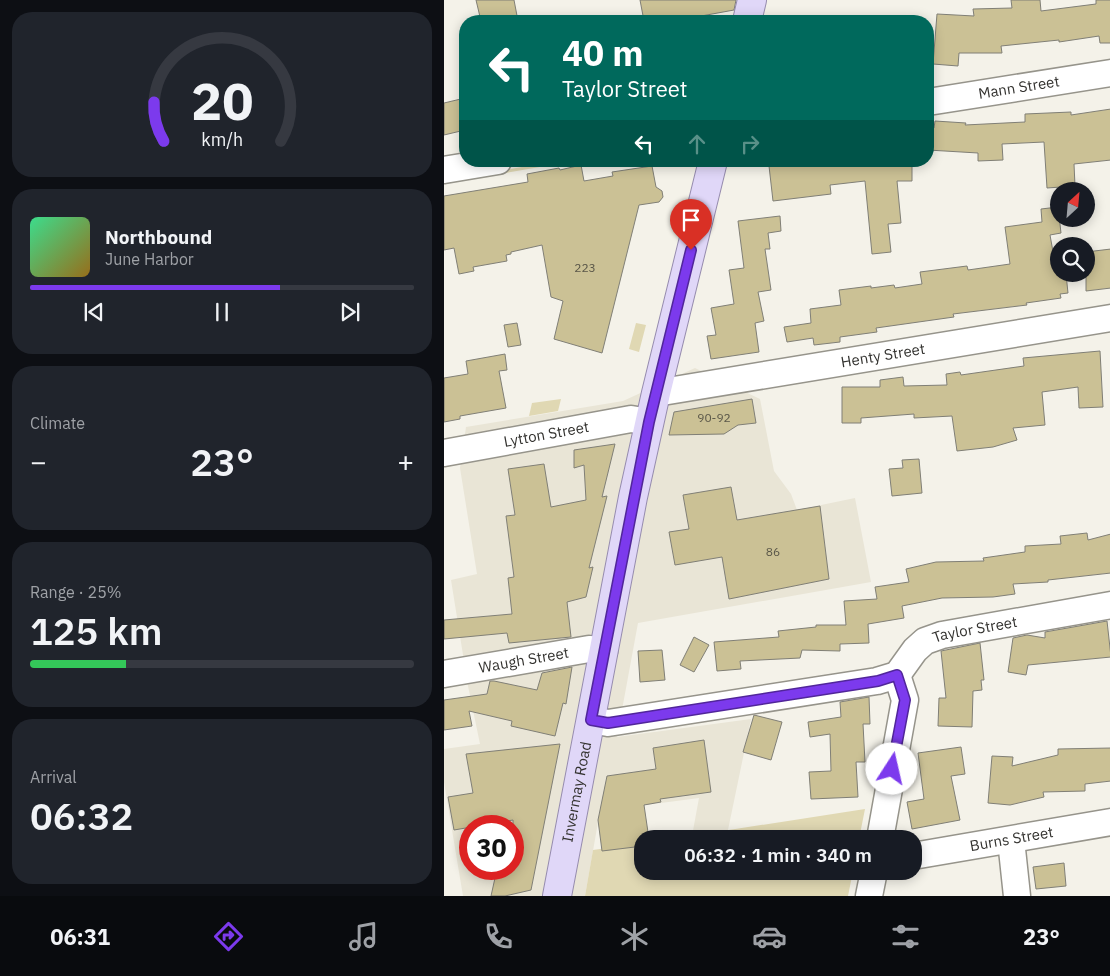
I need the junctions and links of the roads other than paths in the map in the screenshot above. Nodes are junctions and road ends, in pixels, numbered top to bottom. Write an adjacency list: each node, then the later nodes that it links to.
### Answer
1 (752, 0): 2 (main road)
2 (748, 15)
3 (1110, 73): 4 (street, Mann Street)
4 (934, 101)
5 (462, 167): 7 (street)
6 (712, 167): 9 (main road, Invermay Road)
7 (444, 170)
8 (1110, 318): 9 (street, Henty Street)
9 (656, 393): 10 (main road, Invermay Road)
10 (649, 422): 11 (street, Lytton Street); 13 (main road, Invermay Road)
11 (444, 453)
12 (1110, 605): 15 (street, Taylor Street)
13 (604, 651): 14 (street, Waugh Street); 16 (main road, Invermay Road)
14 (444, 674)
15 (897, 675): 16 (street); 18 (street)
16 (591, 720): 22 (main road, Invermay Road)
17 (1110, 822): 19 (street, Burns Street)
18 (882, 830)
19 (1011, 840): 20 (street, Burns Street); 24 (street)
20 (922, 855)
21 (872, 880): 23 (street)
22 (558, 896)
23 (869, 896)
24 (1018, 896)

